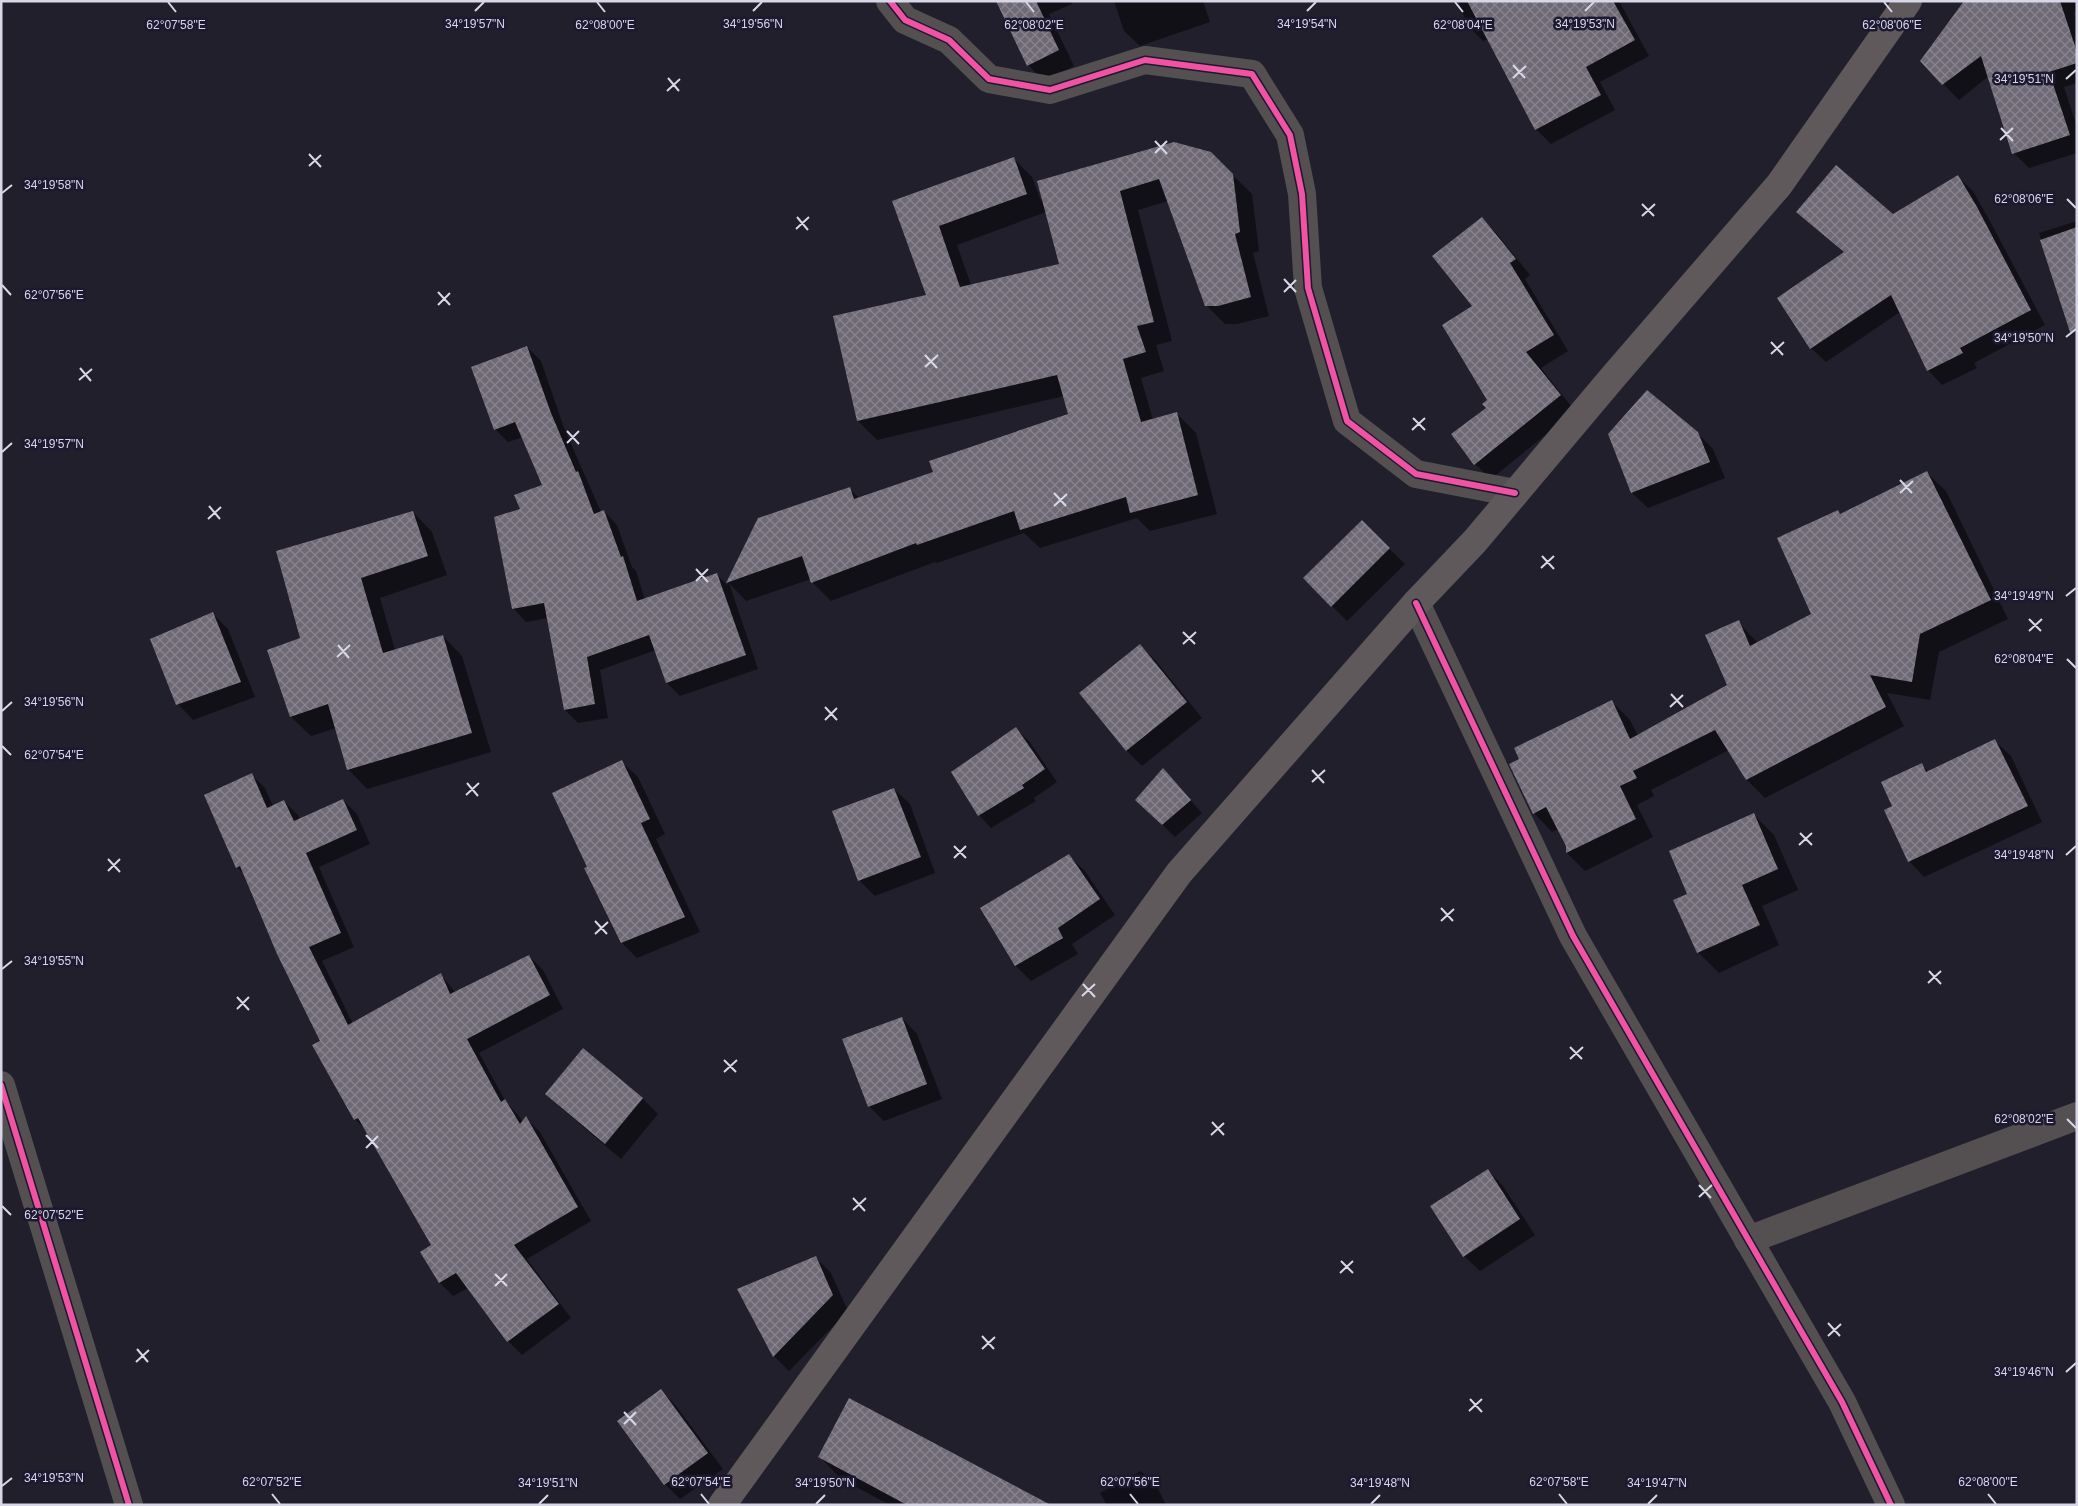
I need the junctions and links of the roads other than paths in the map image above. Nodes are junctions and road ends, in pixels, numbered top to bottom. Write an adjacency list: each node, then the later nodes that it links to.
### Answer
1 (890, 1): 3 (street)
2 (1908, 1): 3 (main road)
3 (1515, 493): 4 (main road)
4 (1416, 602): 7 (street); 9 (main road)
5 (1, 1085): 8 (street)
6 (2077, 1116): 7 (street)
7 (1748, 1240): 10 (street)
8 (129, 1505)
9 (722, 1505)
10 (1891, 1505)

